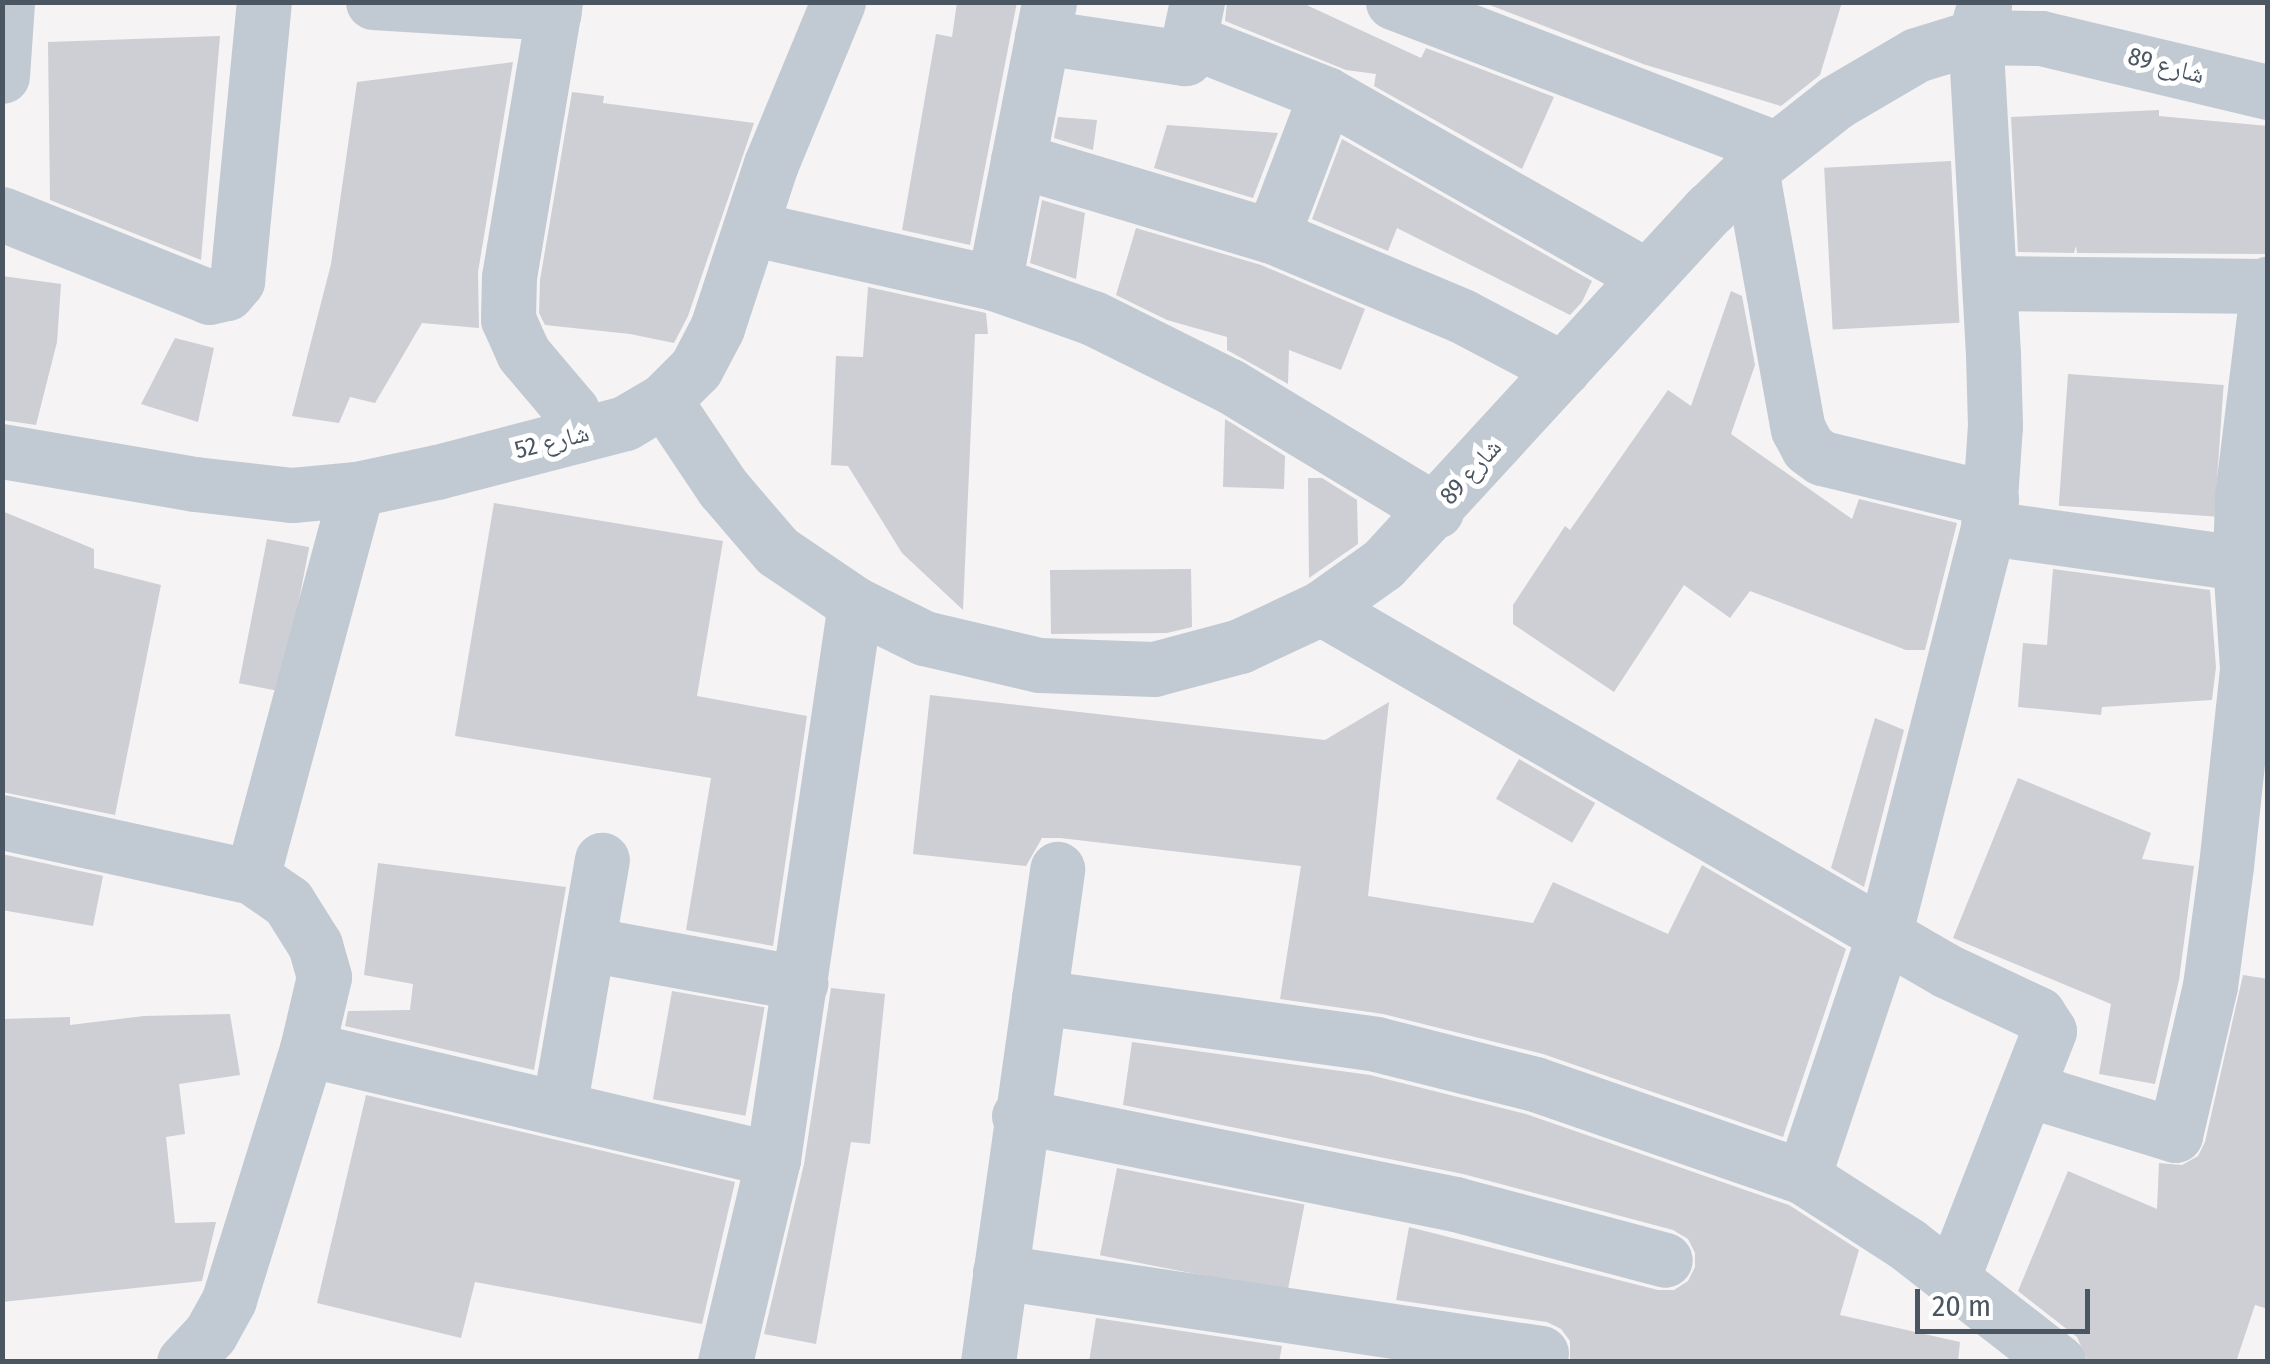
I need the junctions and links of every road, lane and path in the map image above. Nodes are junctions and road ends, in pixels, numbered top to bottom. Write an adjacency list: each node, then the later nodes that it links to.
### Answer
1 (7, 2): 10 (street)
2 (264, 2): 15 (street)
3 (373, 2): 6 (street)
4 (838, 2): 16 (street, شارع 52)
5 (1407, 5): 13 (street)
6 (554, 8): 24 (street)
7 (1046, 20): 9 (street); 14 (street)
8 (1980, 20): 11 (street, شارع 89); 13 (street, شارع 89); 20 (street)
9 (1194, 22): 12 (street)
10 (2, 76)
11 (2268, 92)
12 (1326, 94): 17 (street); 18 (street)
13 (1764, 159): 18 (street, شارع 89); 29 (street)
14 (1018, 160): 17 (street); 19 (street)
15 (2, 214)
16 (750, 228): 19 (street); 23 (street, شارع 52)
17 (1272, 236): 22 (street)
18 (1646, 276): 22 (street, شارع 89)
19 (994, 283): 28 (street)
20 (1990, 283): 21 (street); 29 (street)
21 (2267, 285): 27 (street)
22 (1563, 369): 28 (street, شارع 89)
23 (664, 400): 24 (street, شارع 52); 31 (street, شارع 89)
24 (579, 435): 26 (street, شارع 52)
25 (2, 451): 26 (street, شارع 52)
26 (357, 489): 36 (street)
27 (2255, 497): 30 (street)
28 (1436, 511): 32 (street, شارع 89)
29 (1990, 514): 30 (street); 37 (street)
30 (2240, 563): 42 (street)
31 (855, 604): 32 (street, شارع 89); 39 (street)
32 (1321, 608): 37 (street)
33 (2, 822): 36 (street)
34 (602, 860): 38 (street)
35 (1057, 869): 40 (street)
36 (252, 877): 41 (street)
37 (1885, 932): 42 (street); 46 (street)
38 (588, 944): 39 (street); 43 (street)
39 (800, 983): 45 (street)
40 (1039, 997): 44 (street); 46 (street)
41 (307, 1050): 43 (street); 51 (street)
42 (2029, 1090): 49 (street)
43 (559, 1108): 45 (street)
44 (1019, 1116): 47 (street); 48 (street)
45 (772, 1158): 52 (street)
46 (1803, 1178): 49 (street)
47 (1666, 1260)
48 (1000, 1272): 50 (street); 53 (street)
49 (1952, 1279): 54 (street)
50 (1541, 1353)
51 (184, 1362)
52 (725, 1362)
53 (988, 1362)
54 (2058, 1362)

